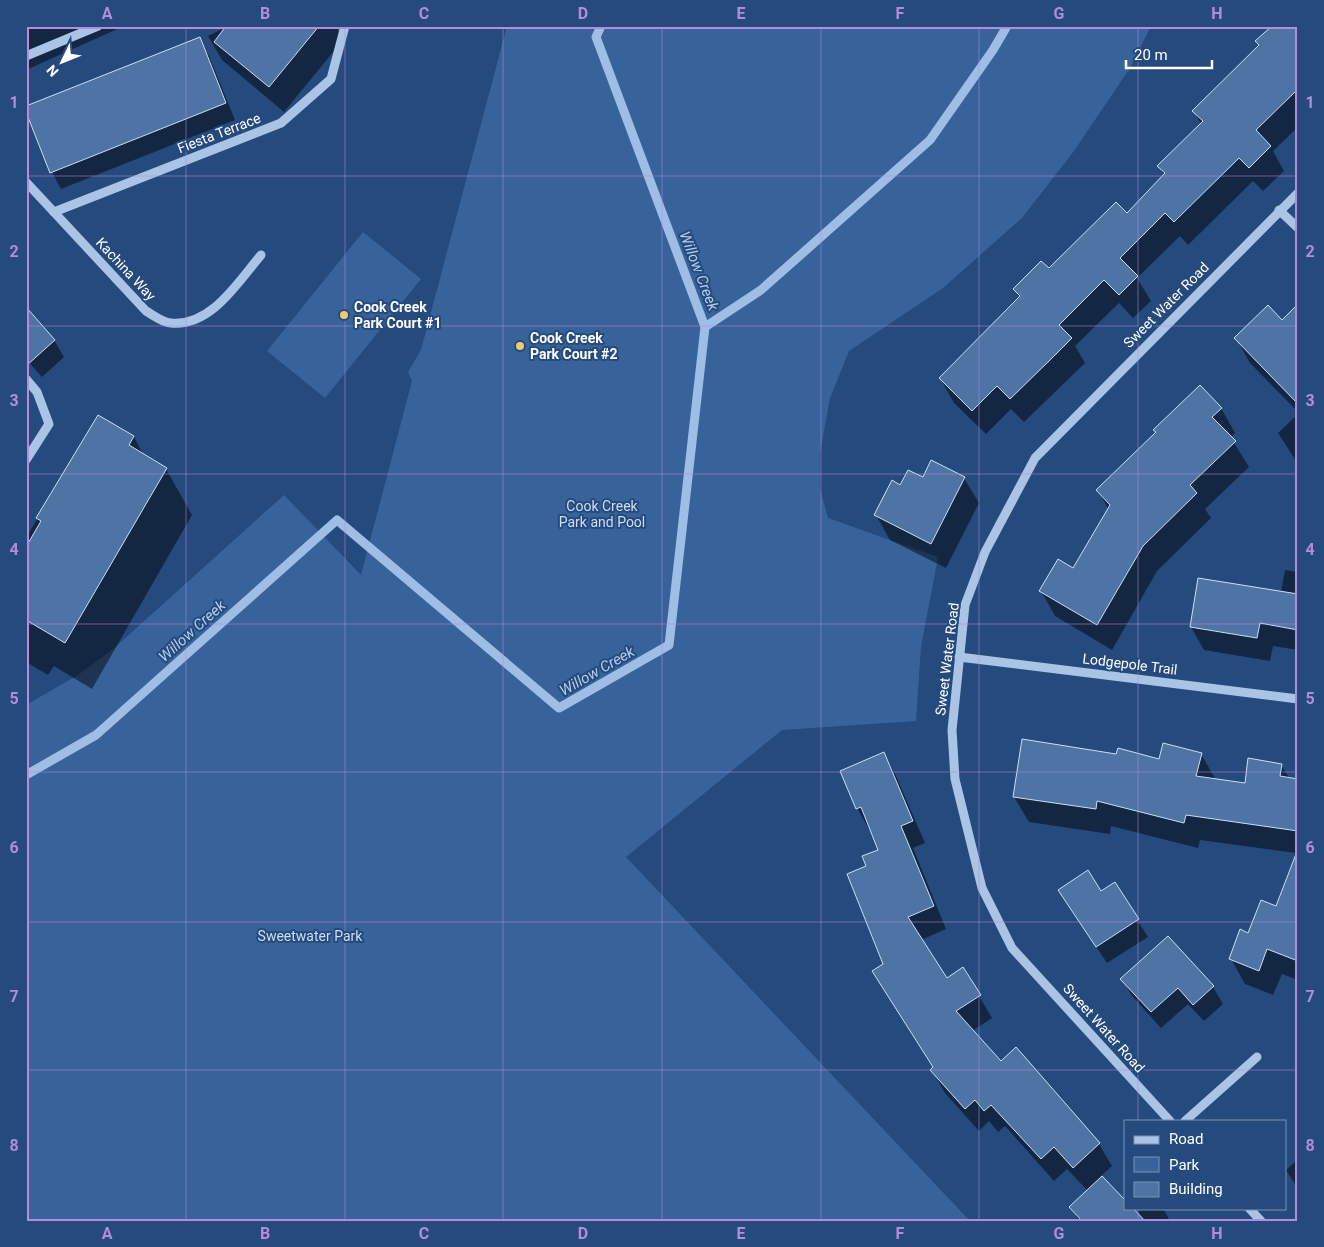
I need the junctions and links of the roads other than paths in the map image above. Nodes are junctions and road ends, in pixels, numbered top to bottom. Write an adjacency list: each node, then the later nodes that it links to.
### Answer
1 (98, 26): 3 (street)
2 (345, 26): 7 (street, Fiesta Terrace)
3 (26, 56)
4 (26, 182): 7 (street, Kachina Way)
5 (1298, 193): 6 (street, Sweet Water Road)
6 (1279, 210): 8 (street); 12 (street, Sweet Water Road)
7 (54, 212): 9 (street, Kachina Way)
8 (1298, 228)
9 (261, 255)
10 (26, 380): 11 (street)
11 (26, 460)
12 (959, 656): 13 (street, Lodgepole Trail); 15 (street, Sweet Water Road)
13 (1298, 699)
14 (1257, 1057): 16 (street)
15 (1169, 1120)
16 (1186, 1120)
17 (1251, 1210): 18 (street)
18 (1261, 1221)

